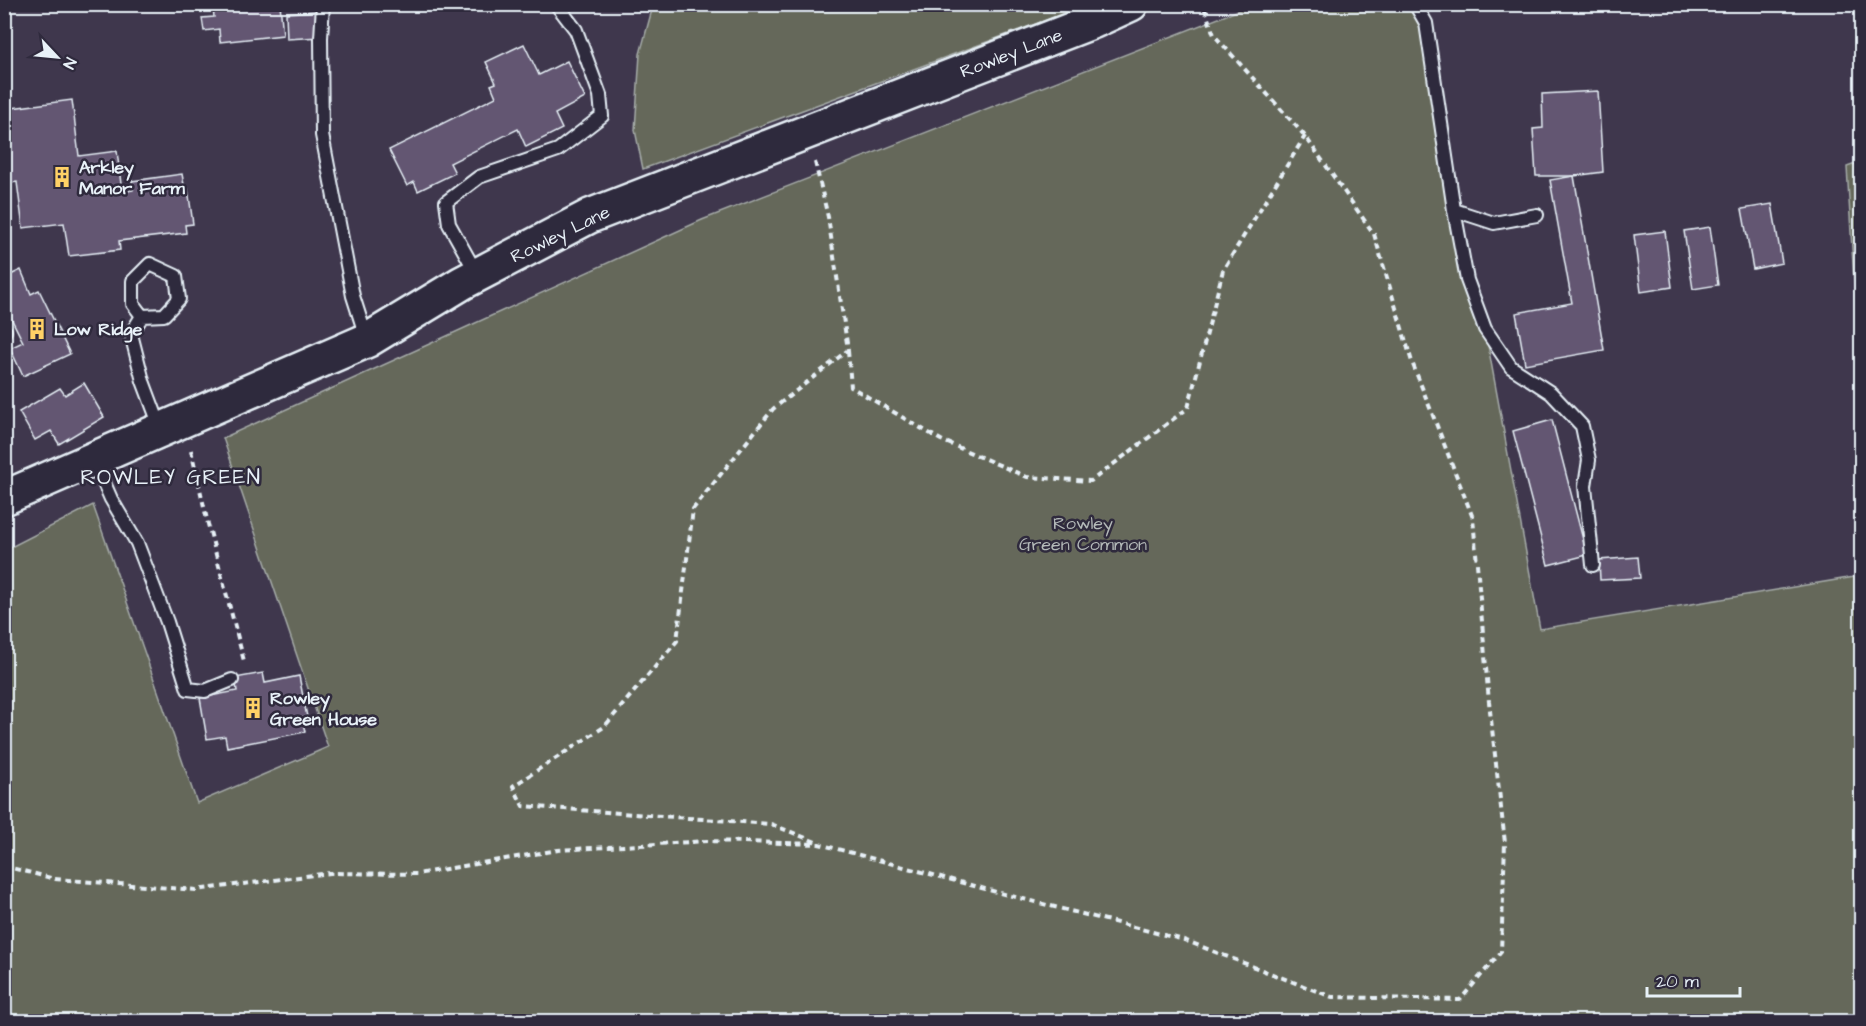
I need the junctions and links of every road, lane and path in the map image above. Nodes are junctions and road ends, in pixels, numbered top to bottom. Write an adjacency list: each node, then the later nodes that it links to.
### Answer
1 (323, 4): 14 (lane)
2 (556, 4): 12 (lane)
3 (1131, 4): 8 (street, Rowley Lane)
4 (1203, 4): 9 (path)
5 (1415, 4): 7 (lane)
6 (1422, 4): 7 (lane)
7 (1426, 23): 10 (lane)
8 (804, 133): 12 (street, Rowley Lane); 15 (path)
9 (1305, 136): 15 (path); 21 (path)
10 (1454, 210): 11 (lane); 19 (lane)
11 (1537, 215)
12 (477, 275): 14 (street, Rowley Lane)
13 (142, 316): 13 (lane); 16 (lane)
14 (368, 340): 16 (street, Rowley Lane)
15 (848, 350): 21 (path)
16 (170, 425): 17 (street, Rowley Lane); 20 (path)
17 (94, 459): 18 (street, Rowley Lane); 20 (lane)
18 (5, 493)
19 (1593, 566)
20 (232, 680)
21 (819, 844): 22 (path)
22 (4, 866)

